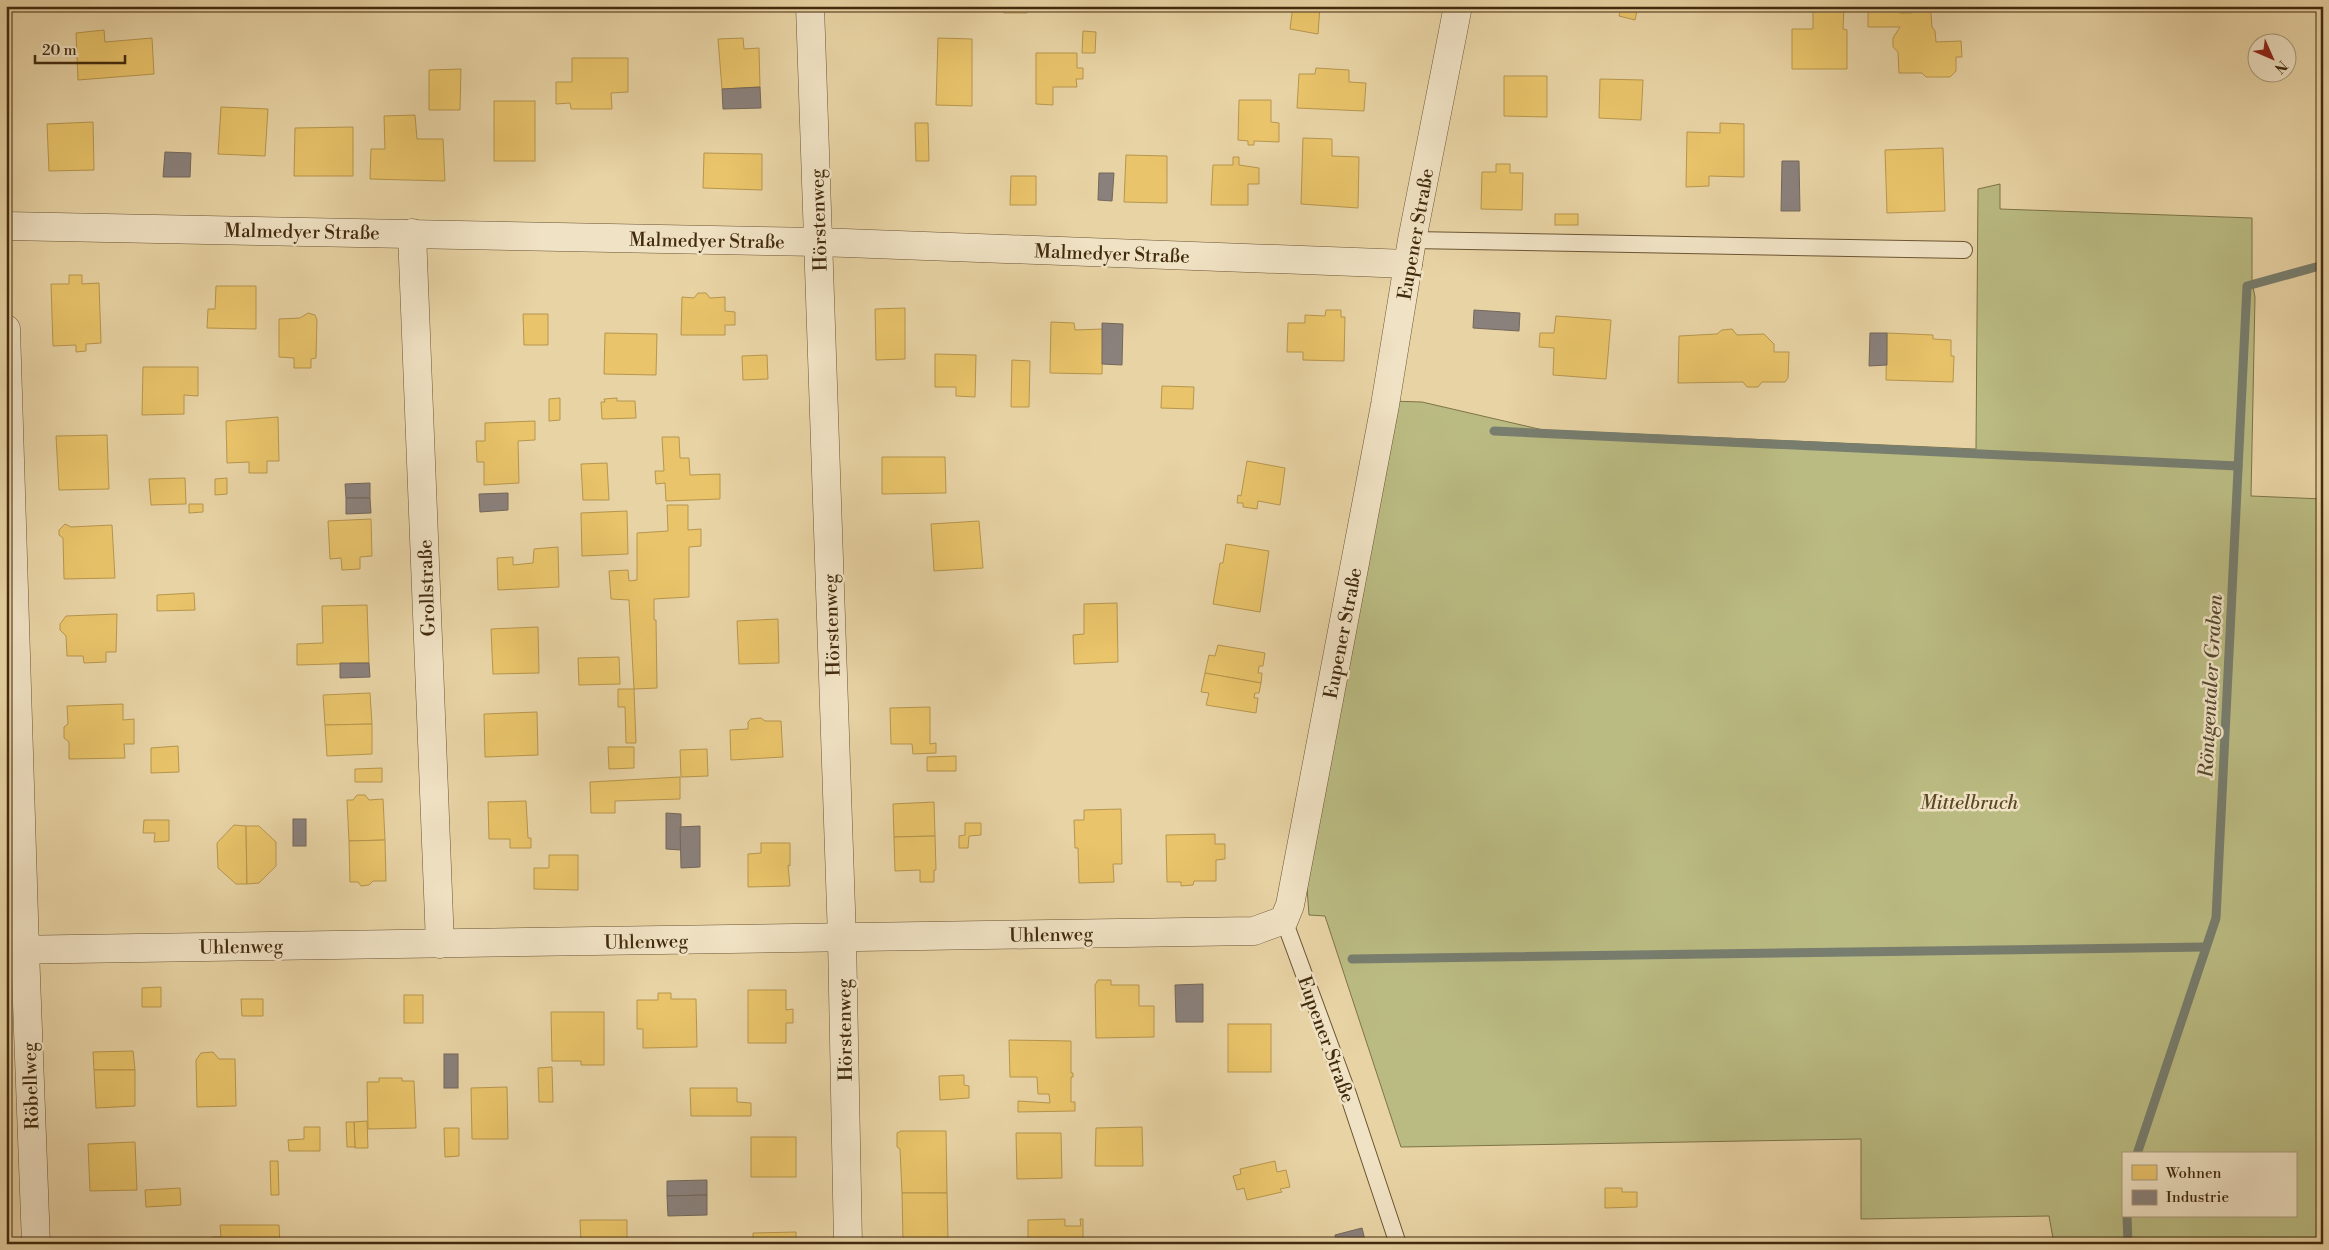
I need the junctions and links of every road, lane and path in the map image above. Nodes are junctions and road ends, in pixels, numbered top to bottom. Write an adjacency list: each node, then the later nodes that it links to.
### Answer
1 (810, 6): 5 (street, Hörstenweg)
2 (1458, 6): 7 (street, Eupener Straße)
3 (6, 226): 4 (street, Malmedyer Straße)
4 (412, 233): 5 (street, Malmedyer Straße); 11 (street, Grollstraße)
5 (819, 242): 7 (street, Malmedyer Straße); 10 (street, Hörstenweg)
6 (1964, 250): 7 (lane)
7 (1410, 252): 9 (street, Eupener Straße)
8 (6, 329): 12 (street, Röbellweg)
9 (1284, 920): 10 (street, Uhlenweg); 15 (lane, Eupener Straße)
10 (842, 938): 11 (street, Uhlenweg); 14 (street, Hörstenweg)
11 (440, 944): 12 (street, Uhlenweg)
12 (15, 950): 13 (street, Röbellweg)
13 (36, 1244)
14 (848, 1244)
15 (1398, 1244)

